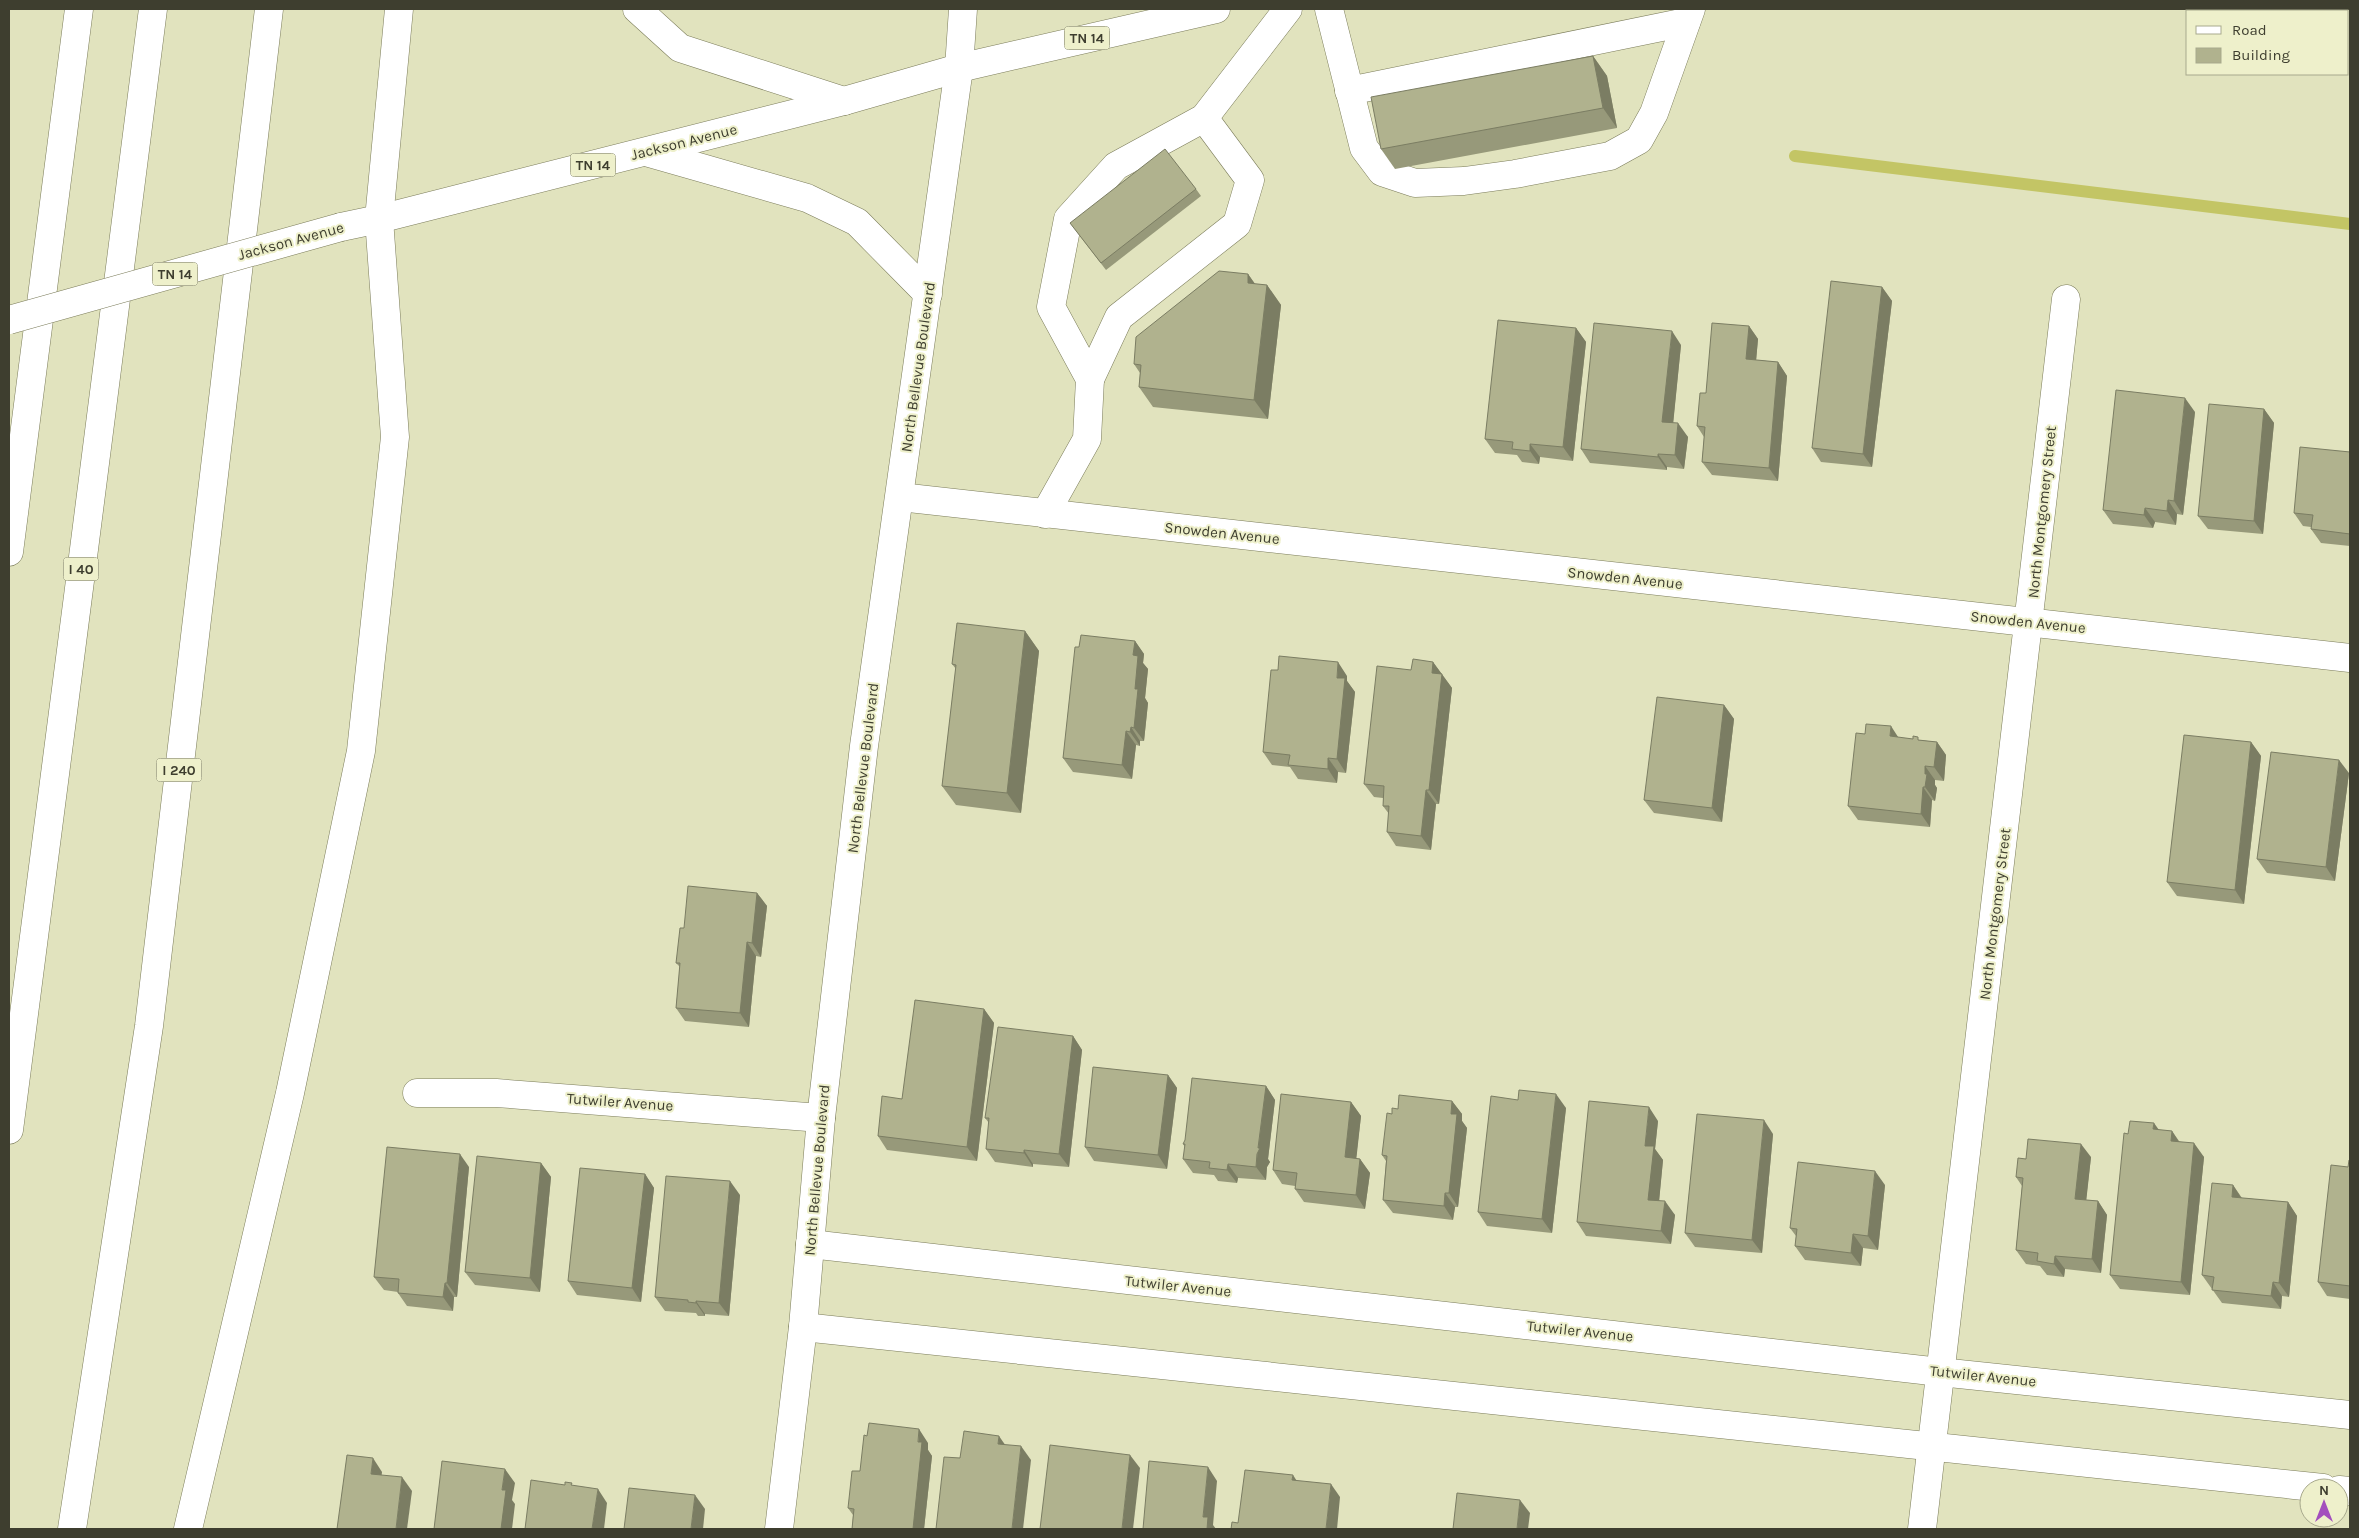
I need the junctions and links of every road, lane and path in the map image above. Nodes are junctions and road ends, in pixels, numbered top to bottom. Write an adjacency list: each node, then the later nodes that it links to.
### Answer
1 (79, 9): 23 (main road)
2 (153, 9): 28 (main road, I 40)
3 (269, 9): 35 (main road, I 240)
4 (399, 9): 16 (main road)
5 (637, 9): 13 (main road)
6 (963, 9): 11 (main road, North Bellevue Boulevard)
7 (1216, 9): 11 (main road, Jackson Avenue / TN 14)
8 (1288, 9): 14 (main road)
9 (1329, 9): 12 (main road)
10 (1688, 16): 12 (main road); 12 (main road)
11 (959, 68): 13 (main road, Jackson Avenue / TN 14); 17 (main road, North Bellevue Boulevard)
12 (1349, 91)
13 (844, 101): 15 (main road, Jackson Avenue / TN 14)
14 (1204, 118): 20 (main road); 20 (main road)
15 (644, 152): 16 (main road, Jackson Avenue / TN 14); 17 (main road)
16 (379, 220): 19 (main road, Jackson Avenue / TN 14, bridge); 36 (main road)
17 (928, 294): 21 (main road, North Bellevue Boulevard)
18 (2066, 300): 24 (main road, North Montgomery Street)
19 (9, 320)
20 (1090, 379): 22 (main road)
21 (900, 497): 22 (main road, Snowden Avenue); 27 (main road, North Bellevue Boulevard)
22 (1045, 514): 24 (main road, Snowden Avenue)
23 (9, 552)
24 (2030, 622): 25 (main road, Snowden Avenue); 31 (main road, North Montgomery Street)
25 (2350, 658)
26 (417, 1092): 27 (main road, Tutwiler Avenue)
27 (822, 1118): 29 (main road, North Bellevue Boulevard)
28 (9, 1130)
29 (810, 1244): 30 (main road, North Bellevue Boulevard); 31 (main road, Tutwiler Avenue)
30 (803, 1327): 33 (main road); 37 (main road, North Bellevue Boulevard)
31 (1940, 1372): 32 (main road, Tutwiler Avenue); 33 (main road, North Montgomery Street)
32 (2350, 1415)
33 (1931, 1447): 34 (main road); 38 (main road, North Montgomery Street)
34 (2299, 1485)
35 (72, 1529)
36 (188, 1529)
37 (779, 1529)
38 (1922, 1529)

